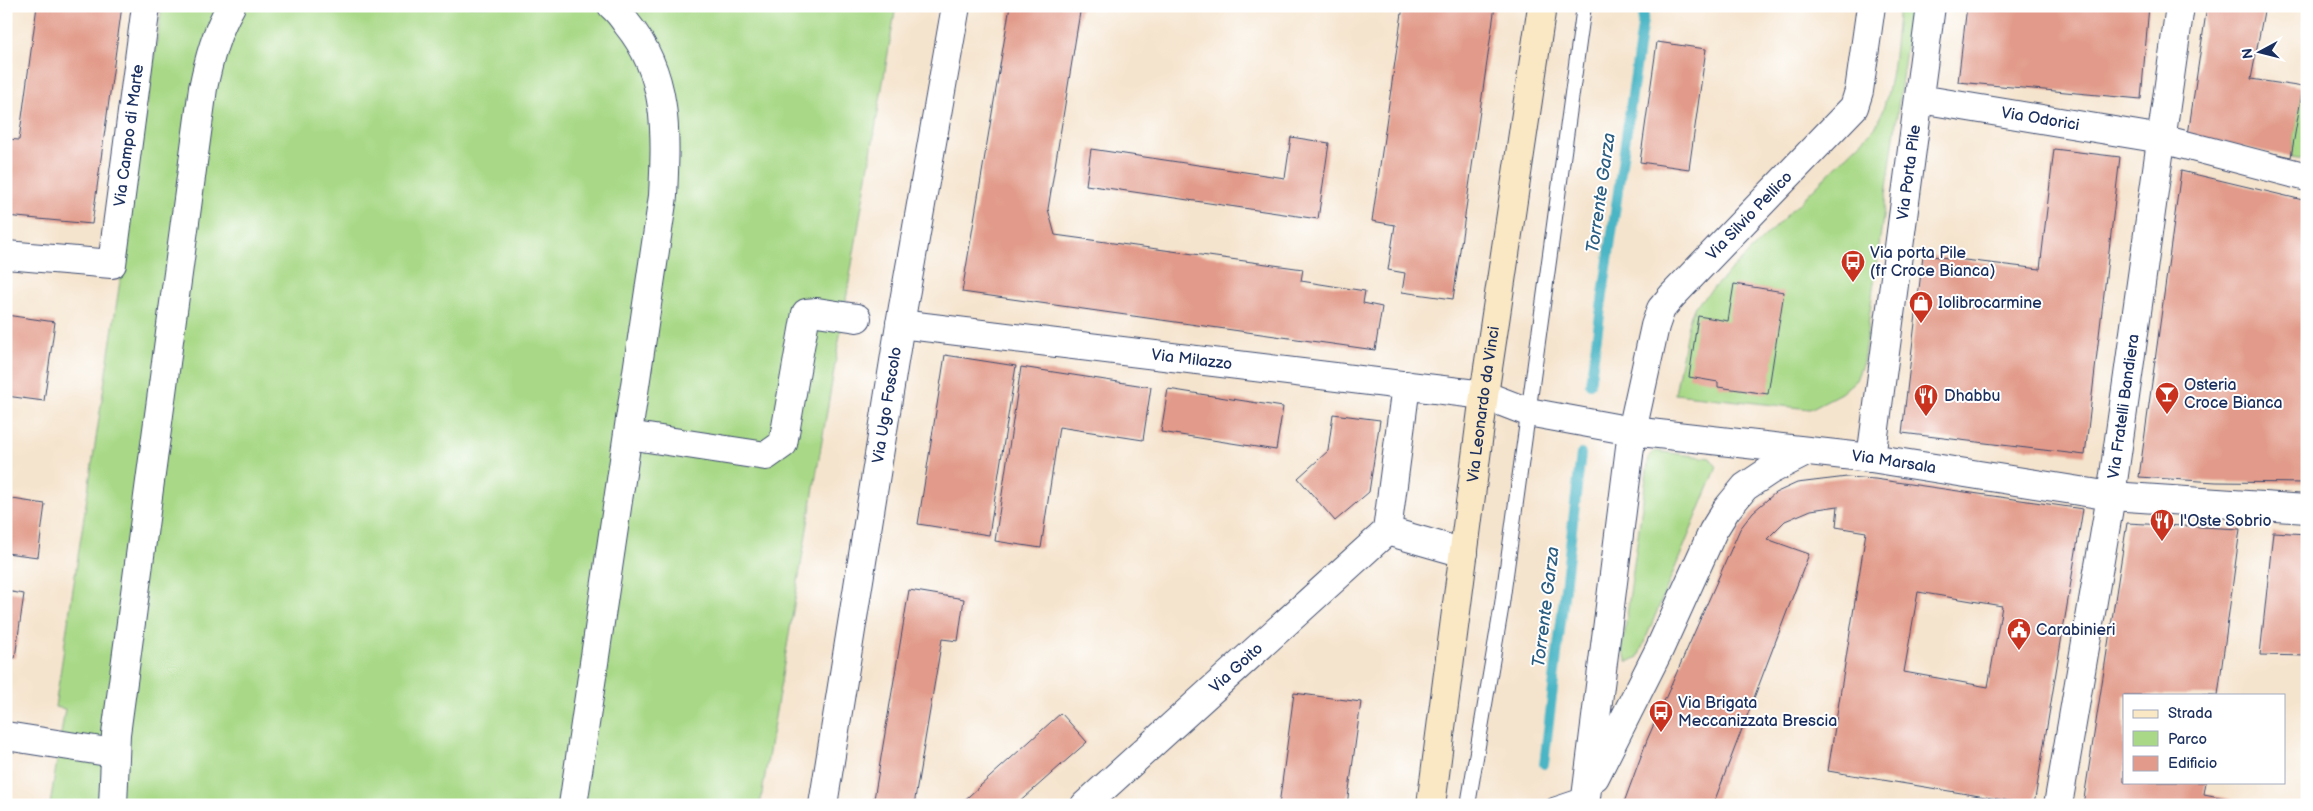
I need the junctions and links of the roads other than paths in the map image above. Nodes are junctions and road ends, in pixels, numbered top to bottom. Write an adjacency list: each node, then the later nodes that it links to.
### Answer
1 (146, 6): 13 (street, Via Campo di Marte)
2 (231, 6): 28 (street)
3 (612, 6): 20 (street)
4 (956, 6): 15 (street, Via Ugo Foscolo)
5 (1542, 6): 17 (main road, Via Leonardo da Vinci)
6 (1584, 6): 18 (lane)
7 (1870, 6): 19 (street, Via Silvio Pellico)
8 (1931, 6): 10 (street, Via Porta Pile)
9 (2180, 6): 11 (street, Via Fratelli Bandiera)
10 (1920, 99): 11 (street, Via Odorici); 22 (street, Via Porta Pile)
11 (2162, 139): 12 (street, Via Odorici); 23 (street, Via Fratelli Bandiera)
12 (2307, 177)
13 (6, 255)
14 (857, 318): 20 (street)
15 (900, 324): 16 (street, Via Milazzo); 32 (street, Via Ugo Foscolo)
16 (1406, 385): 17 (street, Via Milazzo); 25 (street)
17 (1484, 395): 18 (street, Via Marsala); 26 (main road, Via Leonardo da Vinci)
18 (1528, 412): 19 (street, Via Marsala); 35 (lane)
19 (1632, 431): 21 (street, Via Marsala); 29 (street)
20 (628, 436): 31 (street)
21 (1808, 451): 22 (street, Via Marsala); 29 (street)
22 (1871, 458): 23 (street, Via Marsala)
23 (2111, 496): 24 (street, Via Marsala); 37 (street, Via Fratelli Bandiera)
24 (2307, 508)
25 (1387, 532): 26 (street); 33 (street, Via Goito)
26 (1464, 553): 34 (main road, Via Leonardo da Vinci)
27 (6, 736): 28 (street)
28 (114, 753): 30 (street)
29 (1585, 799): 36 (lane)
30 (113, 805)
31 (573, 805)
32 (823, 805)
33 (1085, 805)
34 (1431, 805)
35 (1468, 805)
36 (1553, 805)
37 (2058, 805)

